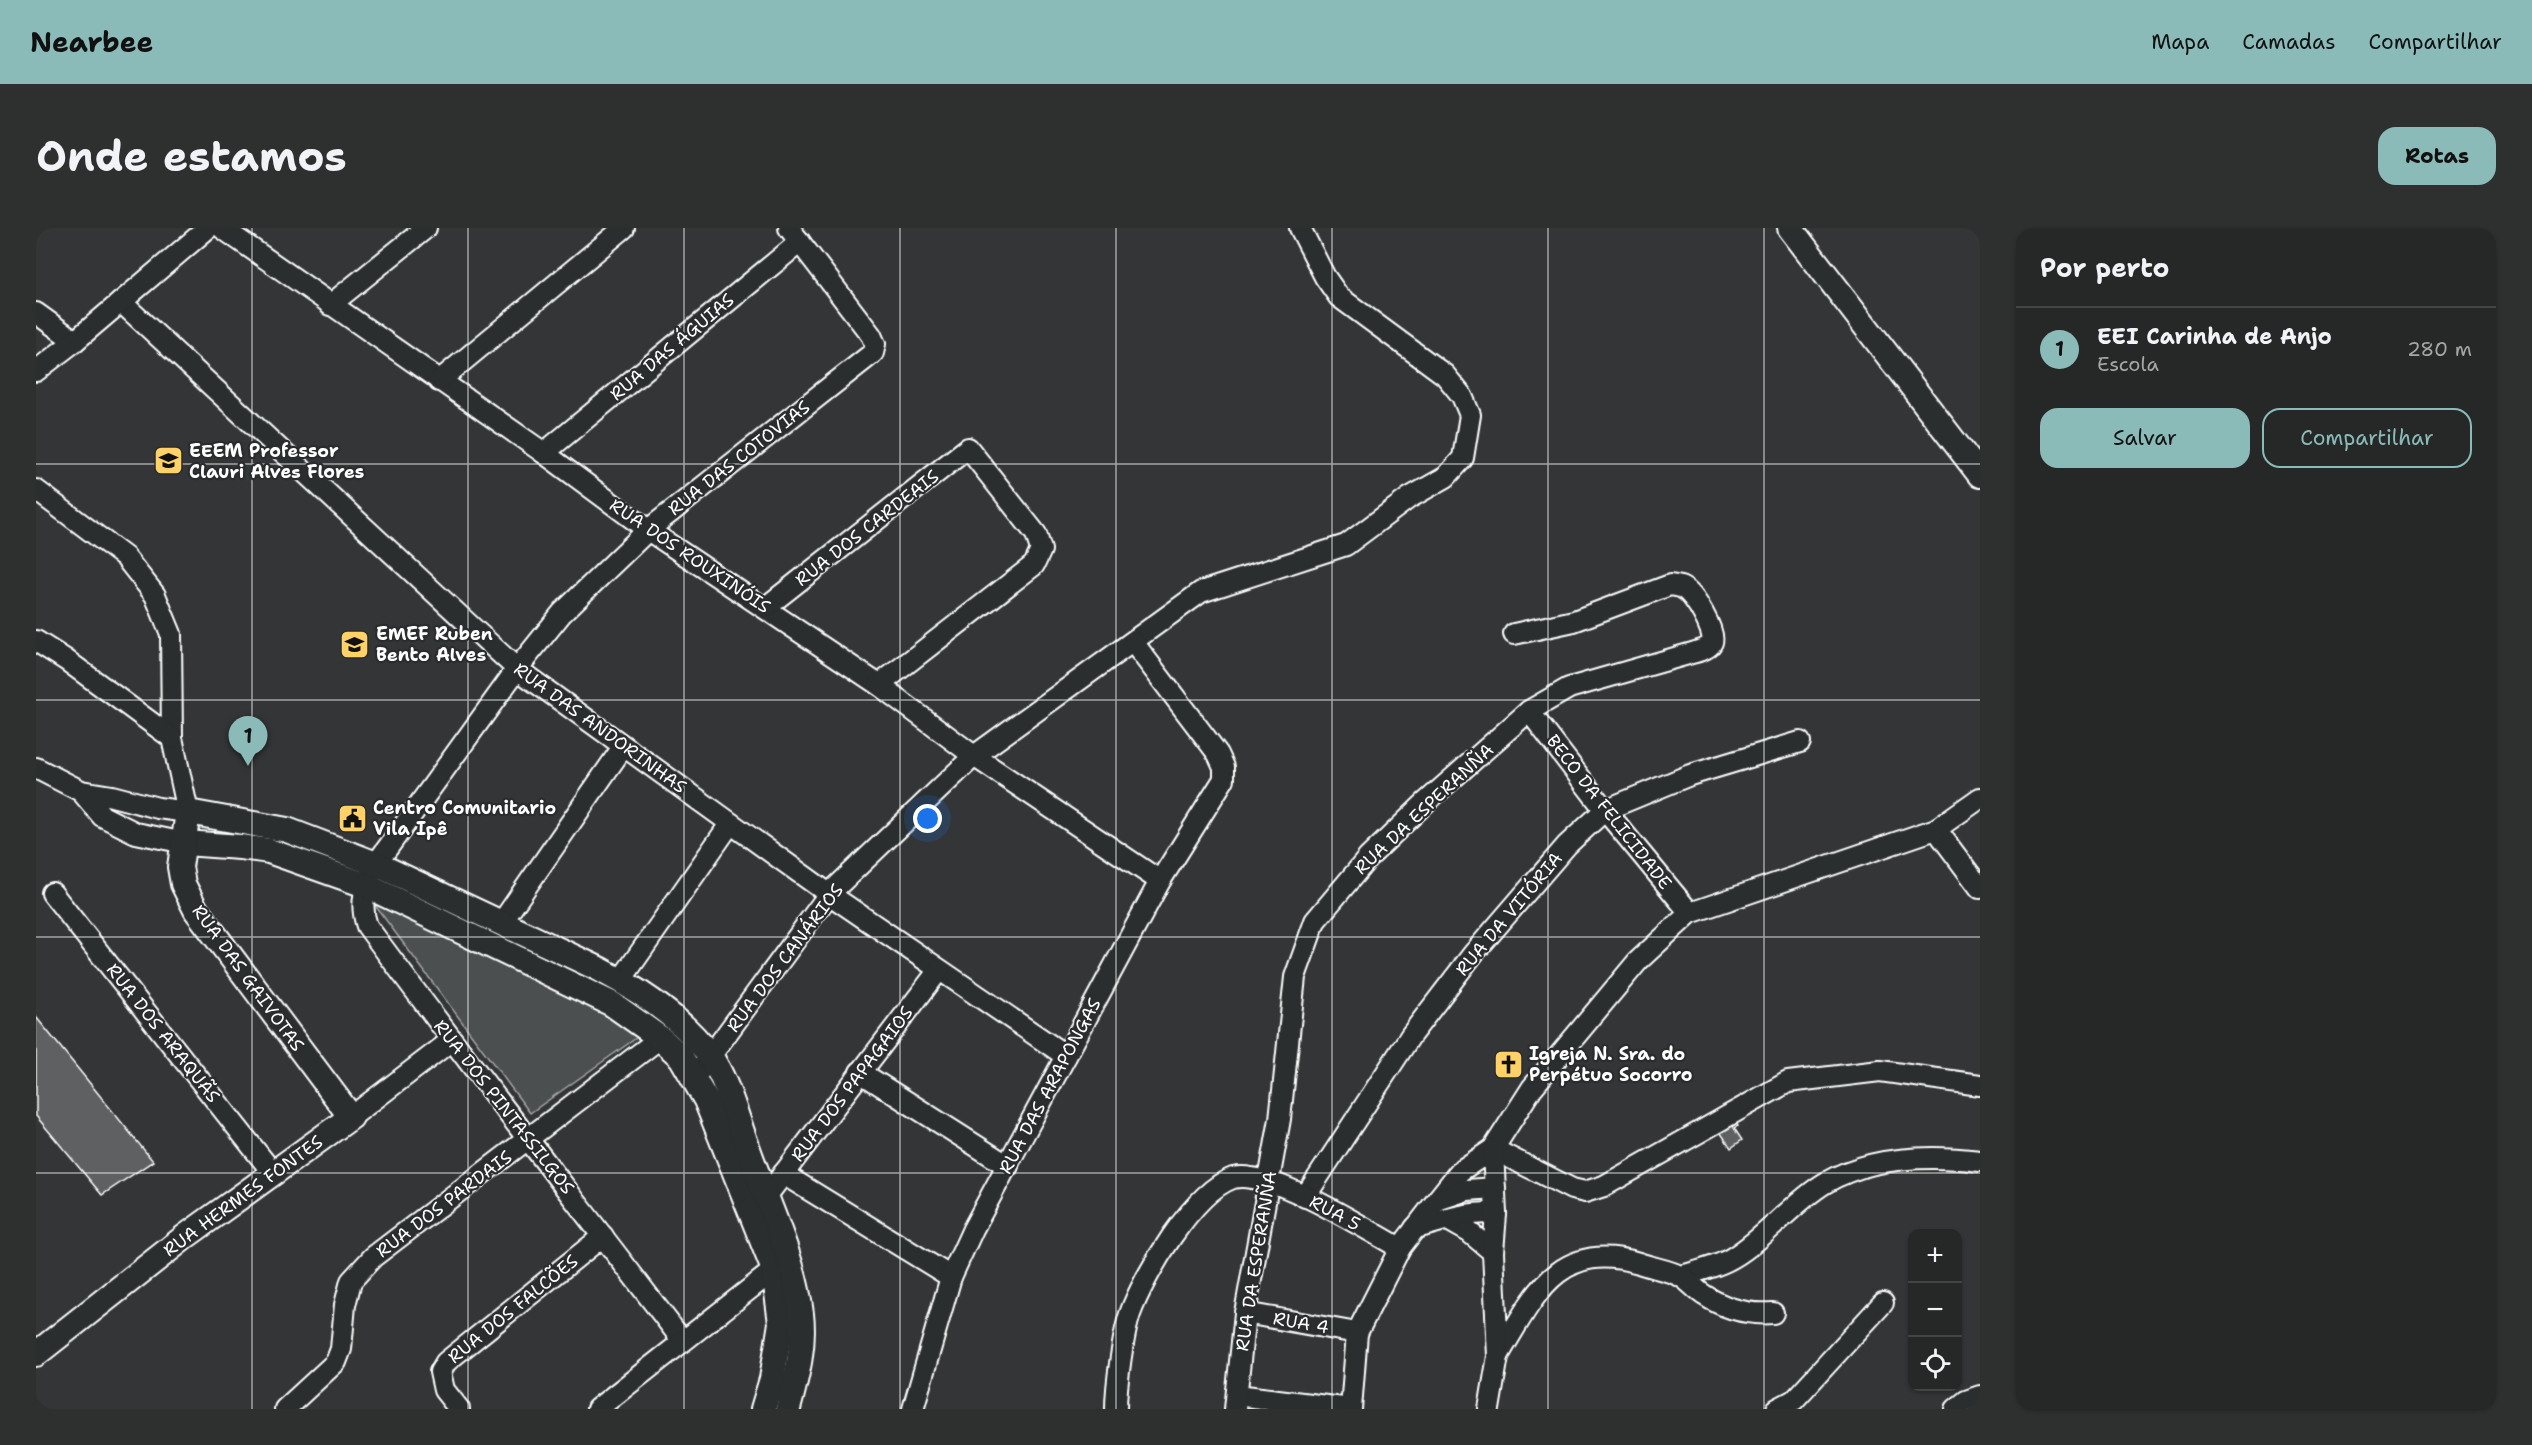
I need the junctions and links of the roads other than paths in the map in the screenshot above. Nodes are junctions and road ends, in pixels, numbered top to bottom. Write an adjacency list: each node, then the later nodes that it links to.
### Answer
1 (208, 228): 8 (street)
2 (222, 228): 9 (street, RUA DOS ROUXINÓIS)
3 (426, 228): 9 (street)
4 (624, 228): 13 (street)
5 (1300, 228): 21 (street)
6 (1790, 228): 15 (street)
7 (795, 235): 14 (street, RUA DAS ÁGUIAS); 17 (street, RUA DAS COTOVIAS)
8 (121, 302): 11 (street); 22 (street, RUA DAS ANDORINHAS)
9 (330, 306): 13 (street, RUA DOS ROUXINÓIS)
10 (36, 313): 11 (street)
11 (75, 342): 12 (street)
12 (36, 370)
13 (439, 381): 14 (street, RUA DOS ROUXINÓIS)
14 (544, 453): 17 (street, RUA DOS ROUXINÓIS)
15 (1980, 475)
16 (36, 490): 25 (street, RUA DAS GAIVOTAS)
17 (648, 530): 18 (street, RUA DOS ROUXINÓIS); 22 (street, RUA DAS COTOVIAS)
18 (766, 607): 23 (street, RUA DOS ROUXINÓIS); 23 (street, RUA DOS CARDEAIS)
19 (1515, 634): 24 (street, RUA DA ESPERANÑA)
20 (36, 641): 25 (street)
21 (1133, 642): 28 (street, RUA DOS CANÁRIOS); 38 (street, RUA DAS ARAPONGAS)
22 (518, 669): 27 (street, RUA DAS ANDORINHAS); 37 (street, RUA DAS COTOVIAS)
23 (879, 685): 28 (street, RUA DOS ROUXINÓIS)
24 (1529, 711): 32 (street, BECO DA FELICIDADE); 60 (street, RUA DA ESPERANÑA)
25 (172, 738): 33 (street, RUA DAS GAIVOTAS)
26 (1800, 742): 32 (street, RUA DA VITÓRIA)
27 (623, 747): 34 (street, RUA DAS ANDORINHAS); 43 (street)
28 (974, 756): 38 (street, RUA DOS ROUXINÓIS); 41 (street, RUA DOS CANÁRIOS)
29 (36, 768): 30 (street)
30 (81, 791): 33 (street); 36 (street)
31 (1980, 798): 35 (street)
32 (1605, 810): 42 (street, BECO DA FELICIDADE); 62 (street, RUA DA VITÓRIA)
33 (188, 812): 36 (street, RUA DAS GAIVOTAS); 37 (street)
34 (730, 824): 41 (street, RUA DAS ANDORINHAS); 45 (street)
35 (1936, 830): 39 (street); 42 (street)
36 (185, 843): 37 (street); 53 (street, RUA DAS GAIVOTAS)
37 (371, 874): 43 (street); 46 (street); 47 (street, RUA DOS PINTASSILGOS)
38 (1160, 881): 48 (street, RUA DAS ARAPONGAS)
39 (1980, 888)
40 (52, 893): 58 (street, RUA DOS ARAQUÃS)
41 (829, 894): 44 (street, RUA DAS ANDORINHAS); 49 (street, RUA DOS CANÁRIOS)
42 (1689, 913): 55 (street)
43 (502, 922): 45 (street)
44 (939, 970): 48 (street, RUA DAS ANDORINHAS); 50 (street, RUA DOS PAPAGAIOS)
45 (621, 980): 49 (street)
46 (660, 1038): 51 (street); 54 (street, RUA DOS PARDAIS)
47 (452, 1040): 53 (street, RUA HERMES FONTES); 54 (street, RUA DOS PINTASSILGOS)
48 (1066, 1056): 57 (street, RUA DAS ARAPONGAS)
49 (711, 1057): 51 (street, RUA DOS CANÁRIOS); 63 (street)
50 (860, 1072): 57 (street); 59 (street, RUA DOS PAPAGAIOS)
51 (695, 1077): 71 (street)
52 (1980, 1085): 55 (street)
53 (351, 1117): 58 (street, RUA HERMES FONTES)
54 (530, 1139): 68 (street, RUA DOS PINTASSILGOS); 83 (street, RUA DOS PARDAIS)
55 (1493, 1149): 61 (street); 64 (street)
56 (1980, 1161): 72 (street)
57 (1008, 1166): 73 (street, RUA DAS ARAPONGAS)
58 (273, 1173): 79 (street, RUA HERMES FONTES)
59 (783, 1173): 63 (street, RUA DOS PAPAGAIOS); 73 (street)
60 (1268, 1182): 62 (street, RUA 5); 75 (street, RUA DA ESPERANÑA); 89 (street)
61 (1495, 1188): 64 (street); 65 (street)
62 (1305, 1197): 69 (street, RUA 5)
63 (765, 1198): 87 (street)
64 (1437, 1200): 67 (street)
65 (1496, 1214): 66 (street); 70 (street)
66 (1448, 1220): 67 (street); 70 (street)
67 (1415, 1228): 69 (street)
68 (603, 1236): 78 (street, RUA DOS PINTASSILGOS); 84 (street, RUA DOS FALCÕES)
69 (1400, 1248): 77 (street)
70 (1493, 1252): 80 (street)
71 (774, 1270): 78 (street); 86 (street)
72 (1681, 1276): 76 (street); 80 (street)
73 (951, 1278): 88 (street, RUA DAS ARAPONGAS)
74 (1883, 1303): 92 (street)
75 (1245, 1312): 77 (street, RUA 4); 82 (street, RUA DA ESPERANÑA)
76 (1773, 1313)
77 (1357, 1333): 90 (street)
78 (682, 1340): 85 (street)
79 (36, 1354)
80 (1498, 1356): 91 (street)
81 (1980, 1396): 93 (street)
82 (1236, 1402): 90 (street)
83 (285, 1409)
84 (459, 1409)
85 (597, 1409)
86 (764, 1409)
87 (788, 1409)
88 (913, 1409)
89 (1116, 1409)
90 (1351, 1409)
91 (1489, 1409)
92 (1777, 1409)
93 (1956, 1409)

